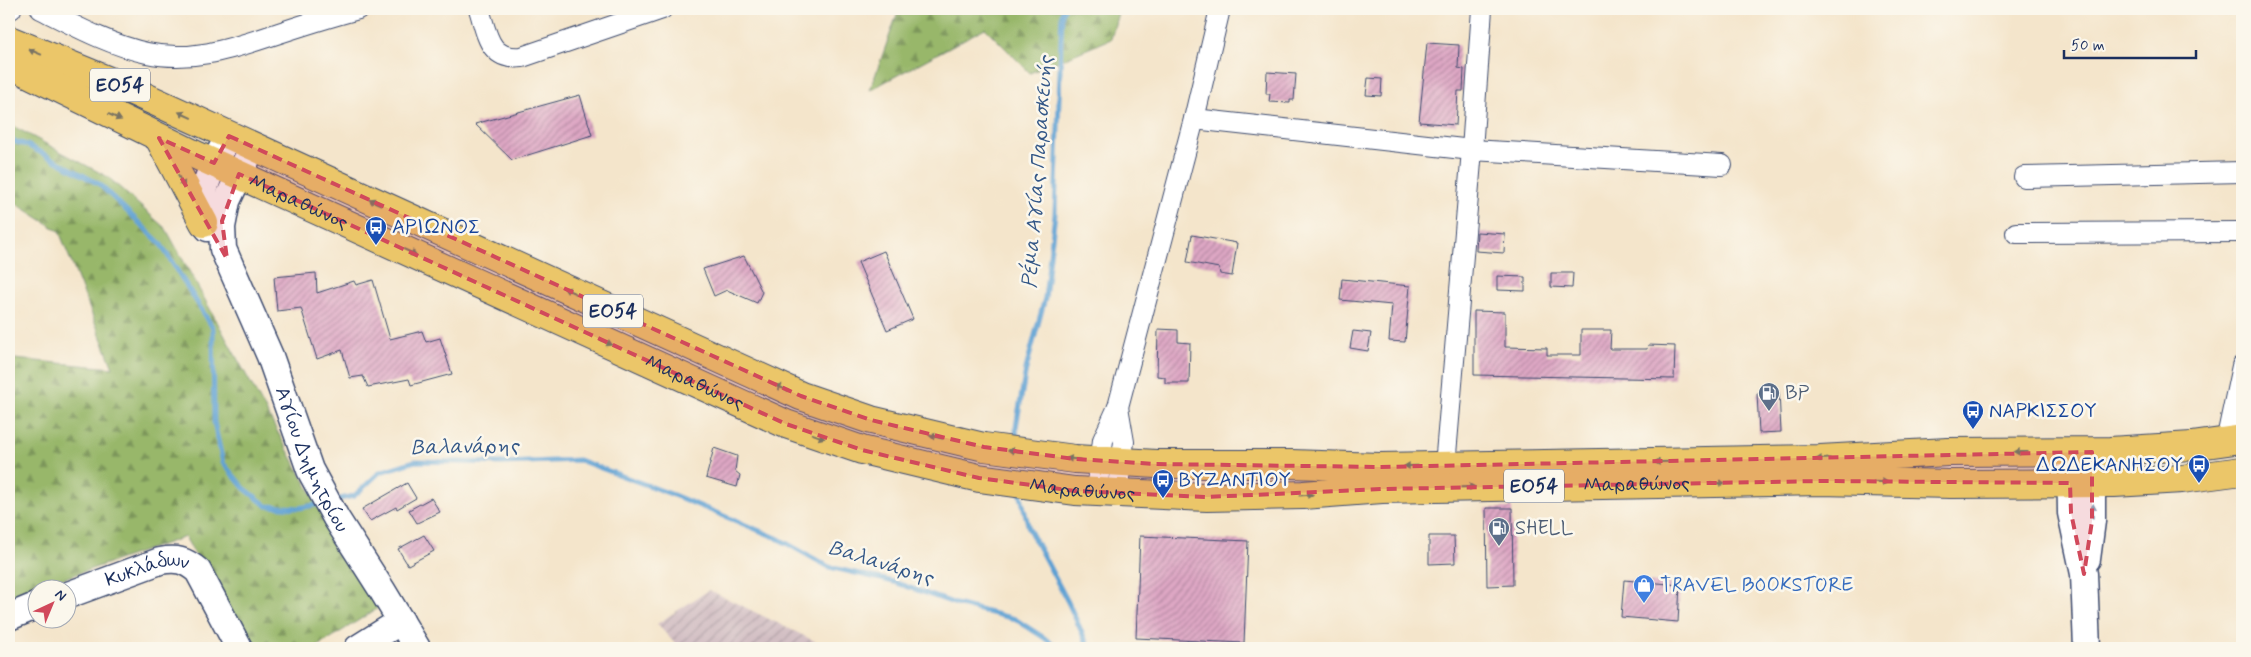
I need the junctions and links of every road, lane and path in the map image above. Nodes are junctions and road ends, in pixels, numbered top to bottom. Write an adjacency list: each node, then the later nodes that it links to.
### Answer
1 (41, 9): 2 (street)
2 (358, 9)
3 (479, 9): 4 (street)
4 (662, 9)
5 (1220, 9): 9 (street)
6 (1482, 9): 12 (street)
7 (9, 40): 11 (main road, Μαραθώνος / ΕΟ54, one-way to 7)
8 (9, 64): 10 (main road, Μαραθώνος / ΕΟ54, one-way to 10)
9 (1194, 119): 12 (street); 25 (street)
10 (159, 138): 13 (main road, Μαραθώνος / ΕΟ54); 18 (main road, one-way to 18)
11 (241, 141): 13 (street); 16 (street, Αγίου Δημητρίου); 25 (main road, Μαραθώνος / ΕΟ54, one-way to 11)
12 (1472, 150): 14 (street); 26 (street)
13 (214, 163): 16 (main road, Μαραθώνος / ΕΟ54); 18 (street)
14 (1722, 165)
15 (2242, 172): 17 (street)
16 (238, 174): 21 (street, Αγίου Δημητρίου); 29 (main road, Μαραθώνος / ΕΟ54, one-way to 29)
17 (2024, 176)
18 (204, 222): 21 (street, Αγίου Δημητρίου)
19 (2016, 232): 20 (street)
20 (2242, 232)
21 (227, 258): 33 (street, Αγίου Δημητρίου)
22 (2242, 366): 23 (street)
23 (2234, 441): 24 (main road, Μαραθώνος / ΕΟ54)
24 (2081, 452): 26 (main road, Μαραθώνος / ΕΟ54, one-way to 26); 28 (street)
25 (1111, 461): 26 (main road, Μαραθώνος / ΕΟ54, one-way to 25); 29 (street)
26 (1445, 466)
27 (2242, 471): 28 (main road, Μαραθώνος / ΕΟ54)
28 (2082, 483): 29 (main road, Μαραθώνος / ΕΟ54, one-way to 28); 37 (street)
29 (1107, 492)
30 (78, 591): 34 (street, Κυκλάδων)
31 (28, 609): 32 (street)
32 (9, 617)
33 (400, 621): 35 (street); 36 (street, Αγίου Δημητρίου)
34 (239, 648)
35 (358, 648)
36 (416, 648)
37 (2087, 648)

